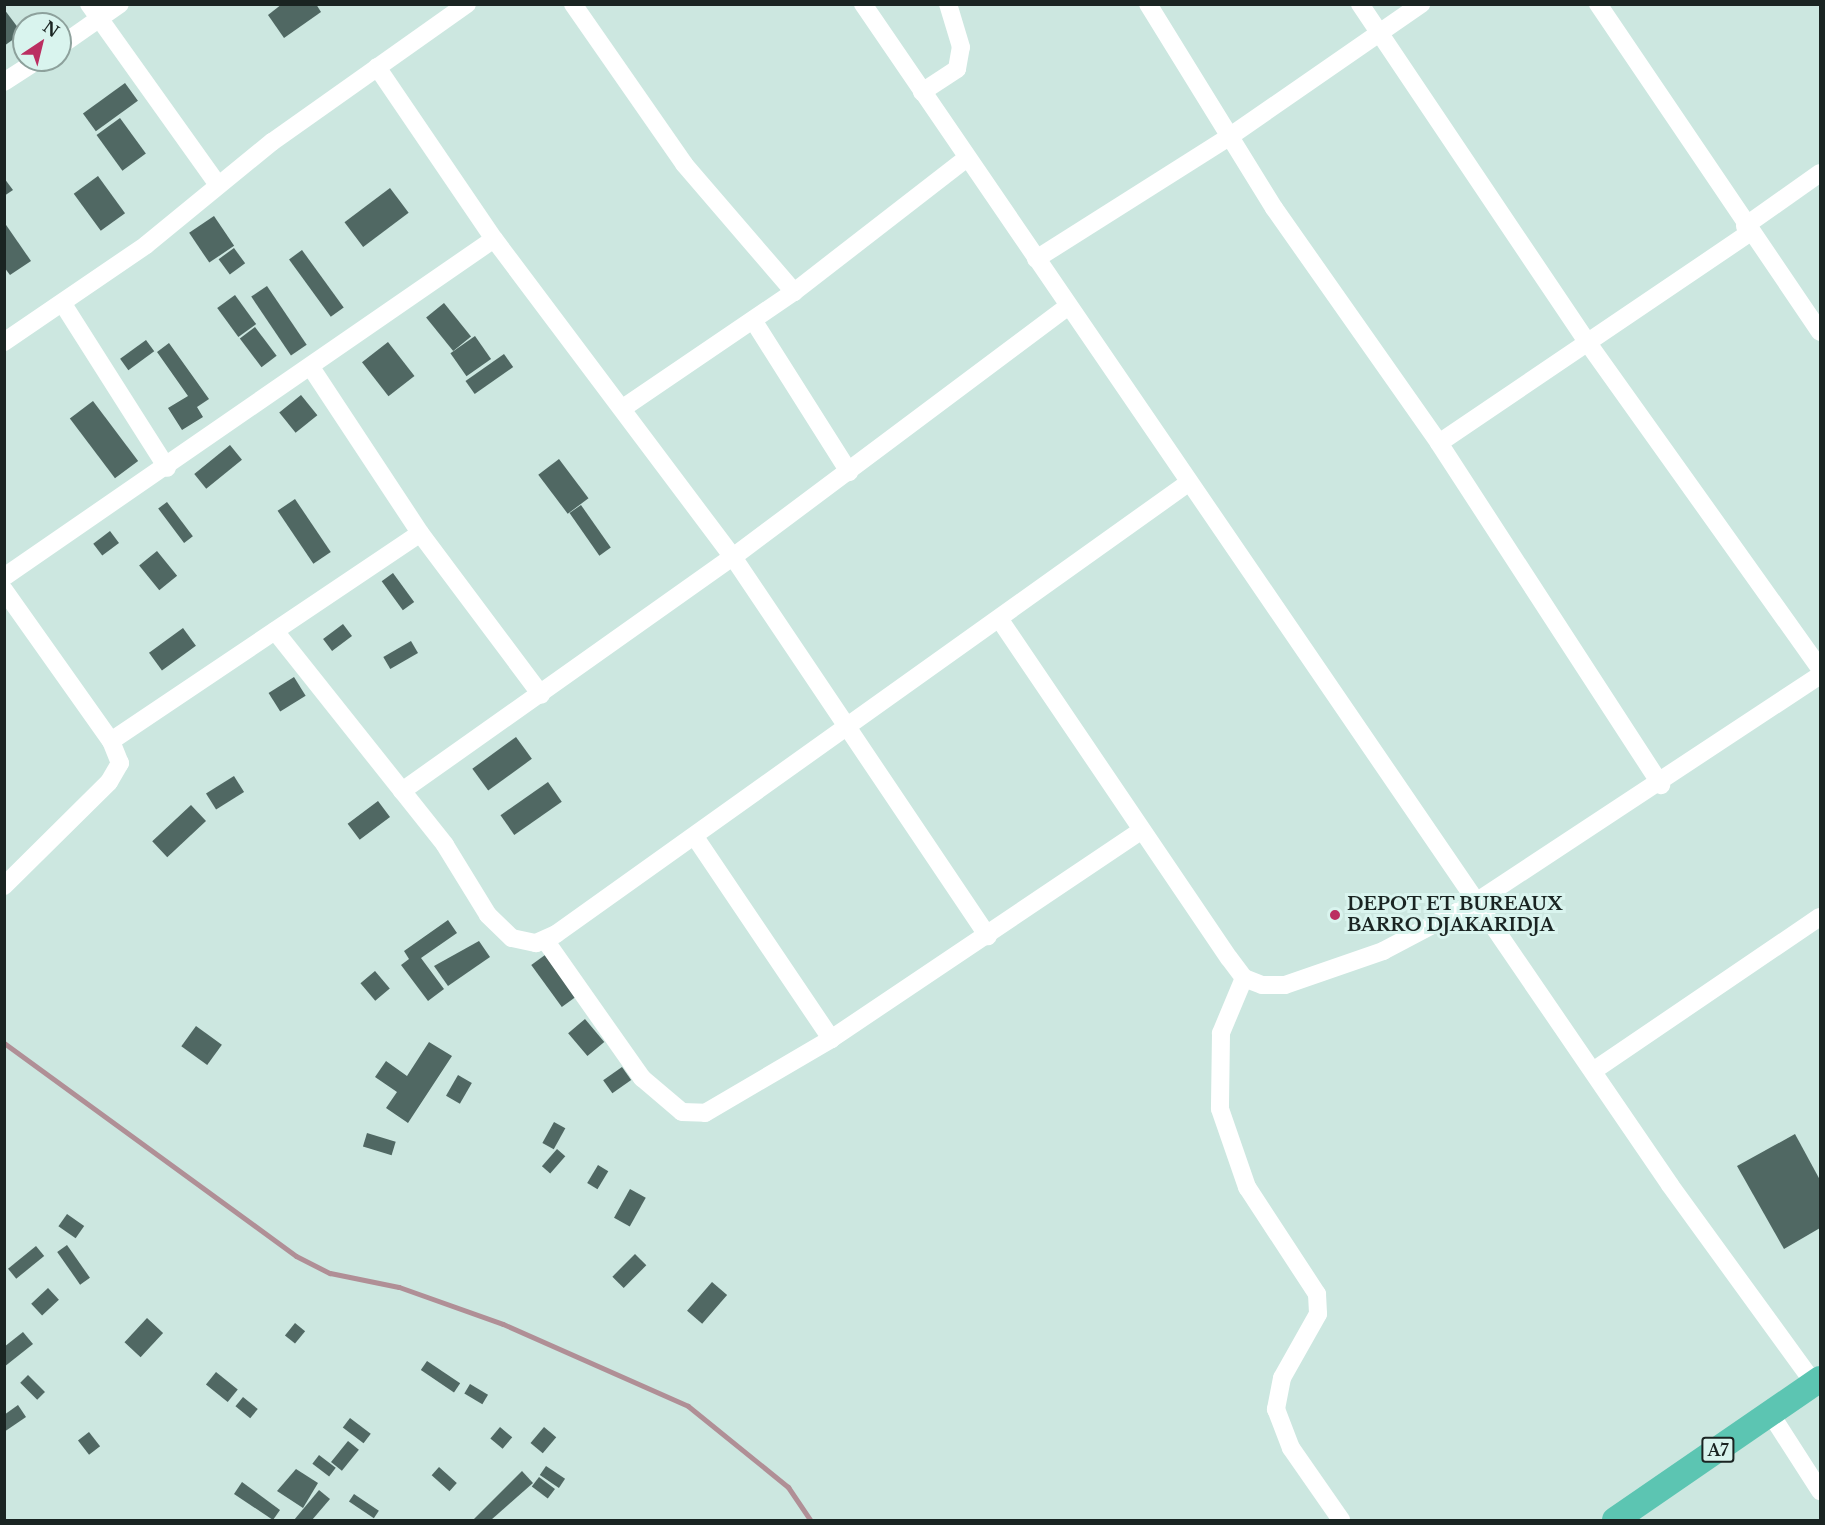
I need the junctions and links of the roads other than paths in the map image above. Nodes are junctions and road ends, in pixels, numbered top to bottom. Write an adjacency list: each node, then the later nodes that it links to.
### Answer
1 (89, 4): 11 (street)
2 (120, 4): 11 (street)
3 (467, 4): 14 (street)
4 (573, 4): 25 (street)
5 (863, 4): 17 (street)
6 (948, 4): 17 (street)
7 (1148, 4): 18 (street)
8 (1360, 4): 12 (street)
9 (1421, 4): 12 (street)
10 (1598, 4): 22 (street)
11 (100, 20): 13 (street); 21 (street)
12 (1380, 34): 18 (street); 30 (street)
13 (72, 38)
14 (377, 67): 21 (street); 23 (street)
15 (19, 72): 16 (street)
16 (4, 82)
17 (922, 93): 19 (street)
18 (1229, 137): 24 (street); 34 (street)
19 (967, 158): 24 (street); 25 (street)
20 (1821, 173): 22 (street)
21 (218, 186): 26 (street)
22 (1747, 230): 29 (street); 30 (street)
23 (494, 239): 32 (street); 33 (street)
24 (1036, 259): 27 (street)
25 (794, 292): 28 (street)
26 (63, 304): 31 (street); 35 (street)
27 (1066, 308): 36 (street); 37 (street)
28 (753, 320): 33 (street); 36 (street)
29 (1821, 332)
30 (1585, 339): 34 (street); 44 (street)
31 (4, 342)
32 (312, 369): 35 (street); 38 (street)
33 (623, 408): 39 (street)
34 (1438, 443): 49 (street)
35 (167, 468): 40 (street)
36 (849, 472): 39 (street)
37 (1188, 483): 42 (street); 54 (street)
38 (420, 533): 43 (street); 46 (street)
39 (733, 556): 46 (street); 47 (street)
40 (4, 577)
41 (4, 590): 48 (street)
42 (1000, 620): 47 (street); 51 (street)
43 (275, 631): 48 (street); 50 (street)
44 (1821, 668)
45 (1821, 675): 49 (street)
46 (541, 695): 50 (street)
47 (852, 726): 52 (street); 56 (street)
48 (111, 741): 53 (street)
49 (1661, 785): 54 (street)
50 (402, 790): 57 (street)
51 (1140, 831): 56 (street); 58 (street)
52 (694, 837): 57 (street); 59 (street)
53 (4, 886)
54 (1476, 902): 58 (street); 60 (street)
55 (1821, 917): 60 (street)
56 (988, 936): 59 (street)
57 (545, 940): 59 (street)
58 (1244, 978): 64 (street)
59 (831, 1039)
60 (1593, 1071): 61 (street)
61 (1817, 1381): 62 (highway, A7)
62 (1770, 1413): 63 (street); 65 (highway, A7)
63 (1821, 1491)
64 (1341, 1521)
65 (1615, 1521)

